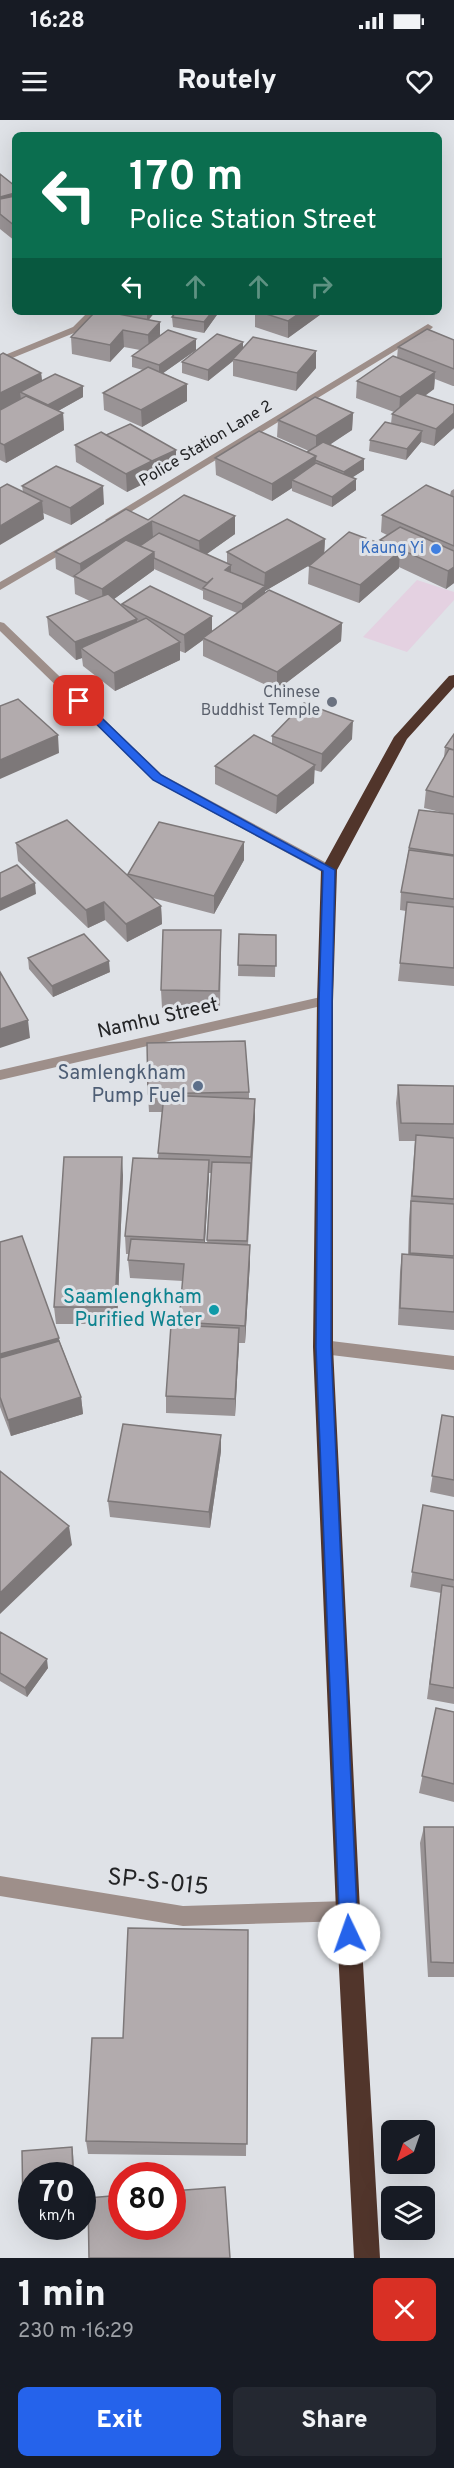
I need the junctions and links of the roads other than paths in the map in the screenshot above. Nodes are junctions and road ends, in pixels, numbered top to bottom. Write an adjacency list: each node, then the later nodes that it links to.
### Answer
1 (90, 315): 3 (street)
2 (428, 327): 4 (street, Police Station Lane 2)
3 (0, 360)
4 (102, 525)
5 (81, 537): 6 (street)
6 (0, 587)
7 (0, 625): 9 (street)
8 (454, 679): 9 (highway)
9 (329, 870): 10 (highway)
10 (325, 1001): 11 (street, Namhu Street); 12 (highway)
11 (0, 1075)
12 (323, 1347): 13 (street); 15 (highway)
13 (454, 1363)
14 (0, 1886): 15 (street, SP-S-015)
15 (348, 1911): 16 (highway)
16 (367, 2258)

